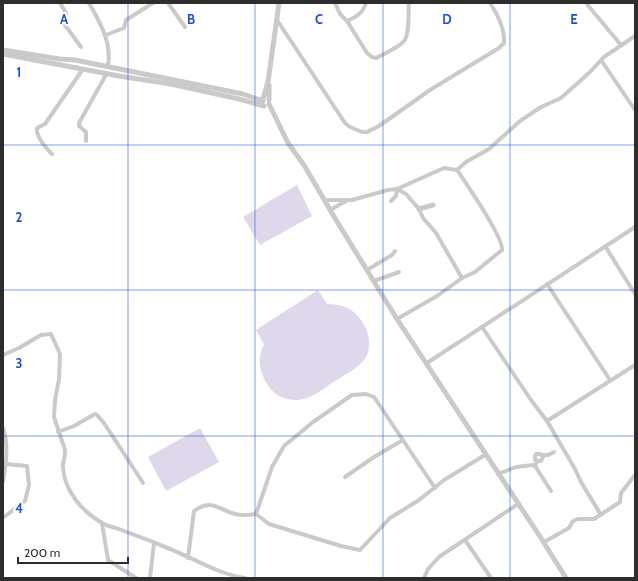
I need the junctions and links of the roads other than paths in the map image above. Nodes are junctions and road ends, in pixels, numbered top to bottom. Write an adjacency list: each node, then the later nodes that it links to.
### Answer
1 (60, 3): 17 (street)
2 (89, 3): 14 (street)
3 (153, 3): 14 (street)
4 (168, 3): 13 (street)
5 (279, 3): 11 (street)
6 (335, 3): 12 (street)
7 (366, 3): 12 (street)
8 (409, 3): 12 (street)
9 (490, 3): 11 (street)
10 (586, 3): 16 (street)
11 (277, 20): 24 (street)
12 (347, 21)
13 (185, 27)
14 (106, 35): 21 (street)
15 (635, 36): 16 (street)
16 (620, 45): 20 (street)
17 (81, 47)
18 (3, 50): 21 (street)
19 (3, 54): 22 (street)
20 (601, 60): 25 (street); 28 (street)
21 (108, 66): 24 (street)
22 (83, 69): 23 (street); 27 (street)
23 (107, 73): 24 (street); 26 (street)
24 (266, 102): 30 (street)
25 (635, 110)
26 (86, 141)
27 (52, 154)
28 (457, 170): 29 (street); 41 (street)
29 (397, 189): 31 (street); 32 (street); 34 (street)
30 (324, 200): 31 (street); 35 (street)
31 (346, 200): 35 (street)
32 (391, 201)
33 (433, 205): 34 (street)
34 (419, 209): 41 (street)
35 (330, 210): 39 (street)
36 (635, 227): 37 (street)
37 (605, 246): 43 (street); 44 (street)
38 (395, 251): 39 (street)
39 (367, 270): 42 (street)
40 (399, 272): 42 (street)
41 (462, 278): 45 (street)
42 (374, 281): 45 (street)
43 (547, 284): 46 (street); 50 (street)
44 (635, 294)
45 (397, 319): 48 (street)
46 (482, 327): 48 (street); 51 (street)
47 (3, 356): 53 (street)
48 (427, 363): 56 (street)
49 (635, 365): 50 (street)
50 (610, 380): 51 (street)
51 (546, 421): 68 (street)
52 (3, 428): 58 (street)
53 (58, 432): 63 (street); 70 (street)
54 (403, 440): 61 (street); 64 (street); 67 (street)
55 (554, 452): 57 (street)
56 (486, 455): 59 (street); 64 (street)
57 (536, 463): 59 (street); 65 (street)
58 (6, 464): 62 (street); 69 (street)
59 (498, 474): 66 (street)
60 (635, 475): 68 (street)
61 (345, 477)
62 (3, 482)
63 (143, 483)
64 (435, 488): 67 (street)
65 (551, 491)
66 (518, 504): 71 (street); 72 (street)
67 (256, 514): 74 (street)
68 (601, 515): 72 (street)
69 (3, 516)
70 (102, 523): 73 (street); 75 (street)
71 (465, 540): 78 (street); 79 (street)
72 (544, 542): 80 (street)
73 (154, 543): 74 (street); 76 (street)
74 (188, 558): 77 (street)
75 (136, 578)
76 (150, 578)
77 (246, 578)
78 (424, 578)
79 (491, 578)
80 (566, 578)

